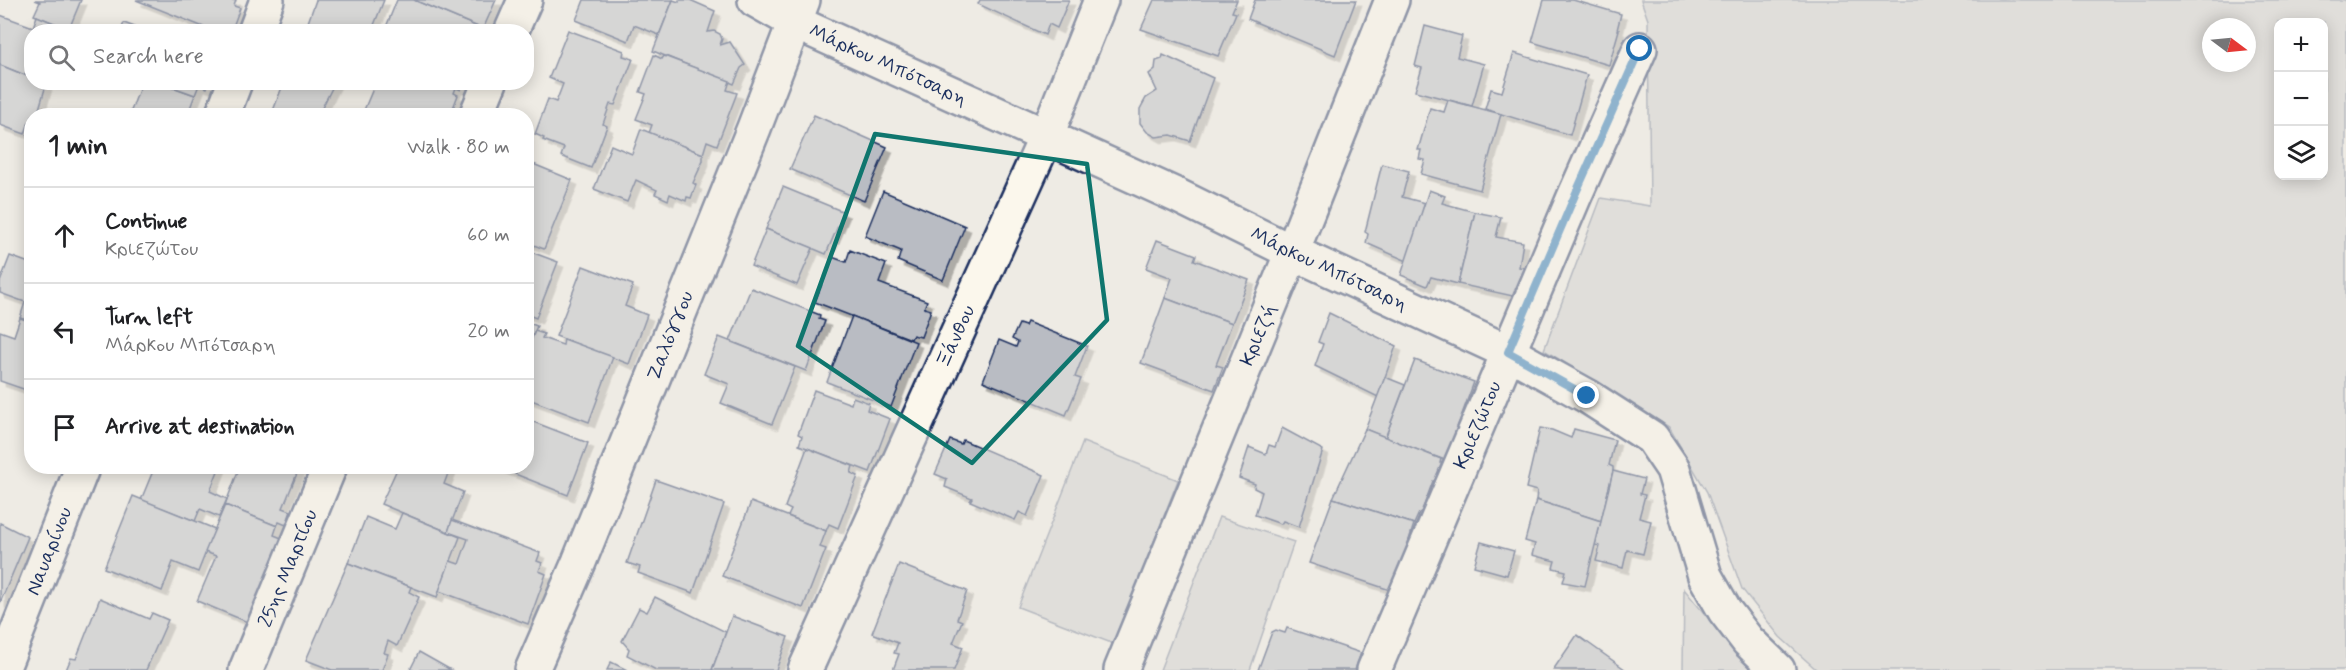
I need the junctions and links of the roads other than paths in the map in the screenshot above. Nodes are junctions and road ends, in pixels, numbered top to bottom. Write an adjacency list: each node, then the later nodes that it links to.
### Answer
1 (267, 0): 7 (street)
2 (525, 0): 8 (street)
3 (755, 0): 6 (street, Μάρκου Μπότσαρη)
4 (1101, 0): 14 (street, Ξάνθου)
5 (1392, 0): 15 (street, Κριεζή)
6 (798, 11): 14 (street, Μάρκου Μπότσαρη); 21 (street, Ζαλόγγου)
7 (258, 24)
8 (515, 24)
9 (1640, 49): 16 (street, Κριεζώτου)
10 (232, 90): 12 (street)
11 (487, 90): 13 (street)
12 (225, 108)
13 (479, 108)
14 (1046, 136): 15 (street, Μάρκου Μπότσαρη); 22 (street, Ξάνθου)
15 (1292, 252): 16 (street, Μάρκου Μπότσαρη); 23 (street, Κριεζή)
16 (1508, 352): 24 (street, Κριεζώτου); 25 (street, Μάρκου Μπότσαρη)
17 (80, 474): 19 (street, Ναυαρίνου)
18 (327, 474): 20 (street, 25ης Μαρτίου)
19 (2, 670)
20 (246, 670)
21 (532, 670)
22 (806, 670)
23 (1121, 670)
24 (1374, 670)
25 (1778, 670)

